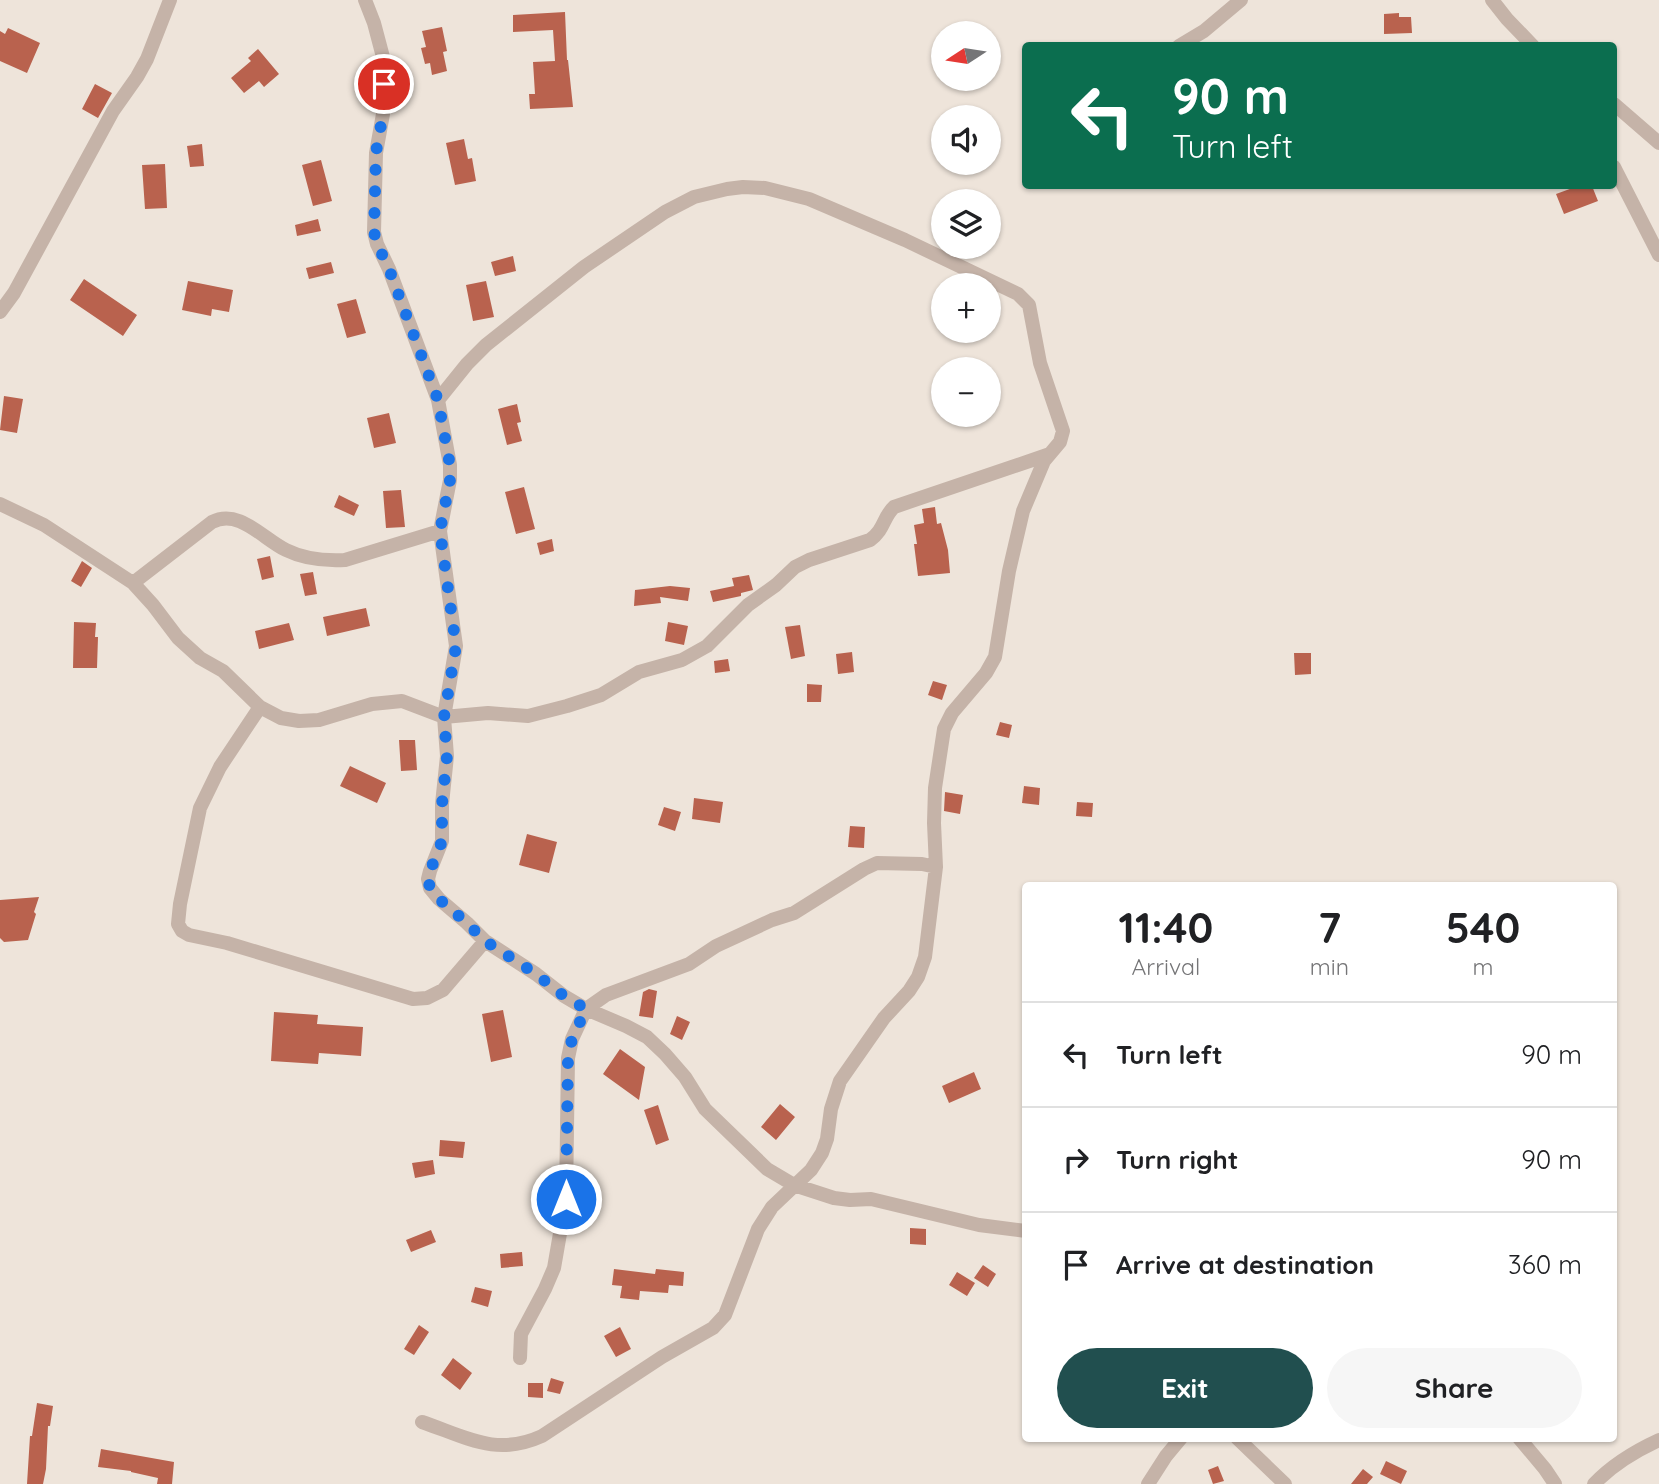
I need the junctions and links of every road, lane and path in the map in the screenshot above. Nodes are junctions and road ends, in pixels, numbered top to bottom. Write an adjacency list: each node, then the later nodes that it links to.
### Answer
1 (170, 0): 11 (street)
2 (365, 0): 12 (street)
3 (1241, 0): 5 (street)
4 (1492, 0): 6 (street)
5 (1186, 42)
6 (1529, 42)
7 (1617, 107): 8 (street)
8 (1659, 144)
9 (1617, 173): 10 (street)
10 (1659, 255)
11 (0, 312)
12 (438, 400): 13 (street); 15 (street)
13 (1050, 454): 18 (street); 19 (street)
14 (0, 504): 16 (street)
15 (440, 531): 16 (street); 18 (street)
16 (133, 583): 17 (street)
17 (260, 707): 18 (street); 20 (street)
18 (444, 717): 20 (street)
19 (936, 867): 21 (street); 22 (street)
20 (485, 941): 21 (street)
21 (586, 1009): 22 (street); 24 (street)
22 (794, 1185): 23 (street); 25 (street)
23 (1022, 1230)
24 (520, 1358)
25 (422, 1422)
26 (1659, 1440): 33 (street)
27 (1178, 1442): 30 (street)
28 (1241, 1442): 31 (street)
29 (1522, 1442): 32 (street)
30 (1148, 1484)
31 (1285, 1484)
32 (1555, 1484)
33 (1594, 1484)

